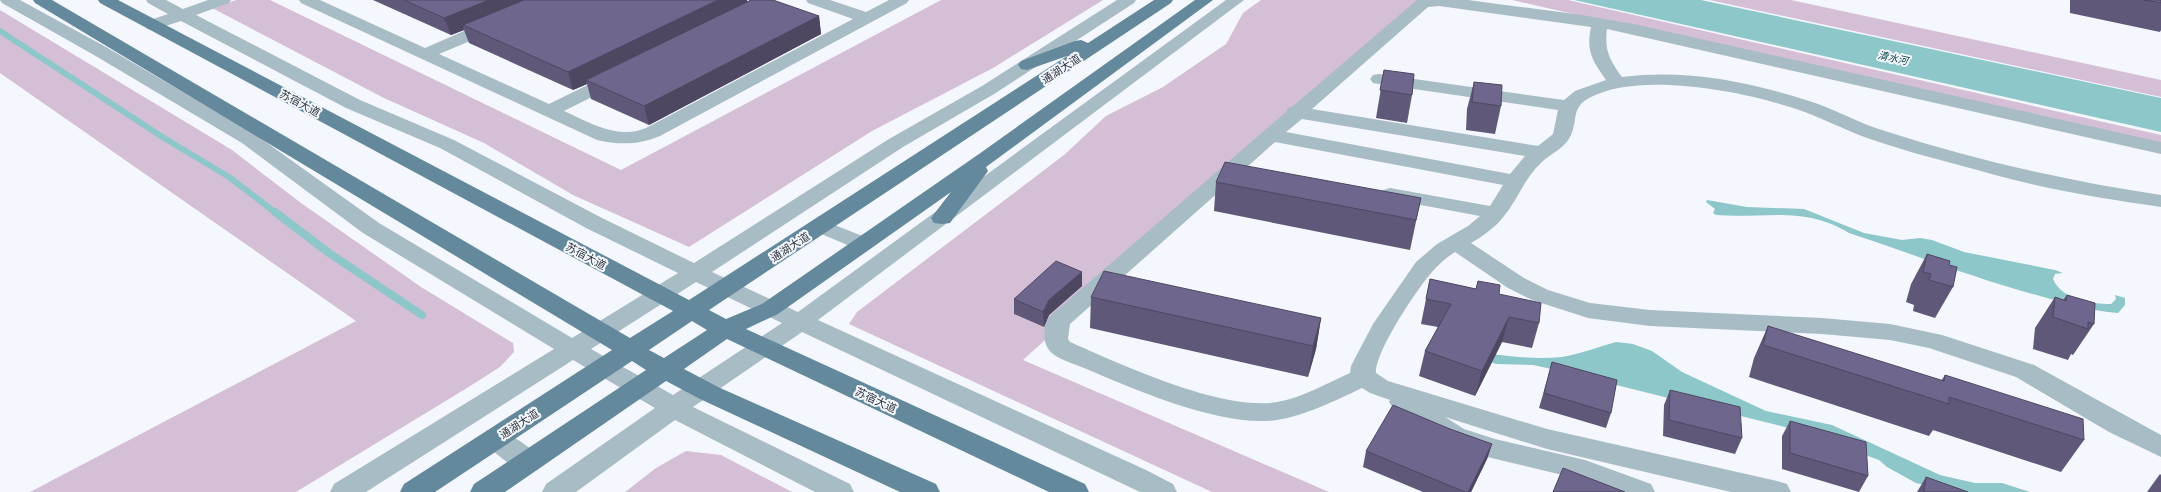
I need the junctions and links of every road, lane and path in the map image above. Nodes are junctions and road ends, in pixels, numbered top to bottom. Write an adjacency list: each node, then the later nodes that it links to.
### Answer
1 (8, 0): 48 (street)
2 (41, 0): 46 (main road)
3 (106, 0): 16 (main road, 苏宿大道)
4 (200, 0): 13 (street)
5 (223, 0): 13 (street)
6 (814, 0): 15 (street)
7 (901, 0): 15 (street)
8 (1128, 0): 20 (street)
9 (1165, 0): 18 (main road, 通湖大道)
10 (1205, 0): 30 (main road)
11 (1236, 0): 35 (street)
12 (317, 1): 19 (street)
13 (169, 8): 16 (street); 39 (street)
14 (511, 18): 19 (street)
15 (867, 18): 25 (street)
16 (148, 22): 41 (main road, 苏宿大道)
17 (1600, 23): 23 (street); 26 (street); 28 (street)
18 (1118, 31): 20 (main road); 36 (main road, 通湖大道)
19 (425, 54): 25 (street)
20 (1027, 65): 39 (street)
21 (633, 69): 25 (street)
22 (1379, 79): 24 (street)
23 (1616, 83): 24 (street); 33 (street)
24 (1568, 106): 29 (street)
25 (549, 111)
26 (1295, 112): 27 (street); 29 (street)
27 (1270, 135): 31 (street); 52 (street)
28 (2161, 148)
29 (1542, 153): 31 (street)
30 (990, 155): 35 (main road); 38 (main road)
31 (1515, 181): 34 (street)
32 (1373, 190): 34 (street)
33 (2161, 201)
34 (1496, 213): 37 (street)
35 (942, 218): 44 (street)
36 (822, 226): 38 (street); 40 (main road, 通湖大道)
37 (1456, 243): 52 (street); 57 (street)
38 (862, 244): 42 (main road)
39 (696, 272): 40 (street); 41 (street)
40 (727, 288): 42 (street); 43 (main road, 通湖大道)
41 (660, 295): 43 (main road, 苏宿大道); 46 (street)
42 (770, 309): 44 (street); 45 (main road)
43 (691, 312): 45 (main road, 苏宿大道); 49 (main road, 通湖大道)
44 (800, 322): 47 (street); 66 (street)
45 (725, 329): 47 (main road, 苏宿大道); 51 (main road)
46 (601, 332): 48 (street); 49 (main road)
47 (762, 347): 54 (street); 65 (main road, 苏宿大道)
48 (572, 350): 50 (street); 59 (street)
49 (632, 350): 50 (main road, 通湖大道); 51 (main road)
50 (604, 368): 53 (street); 56 (main road, 通湖大道)
51 (665, 370): 53 (main road); 54 (main road)
52 (1371, 382): 67 (street); 68 (street)
53 (638, 388): 55 (street); 58 (main road)
54 (700, 388): 55 (street); 64 (main road)
55 (674, 407): 62 (street); 63 (street)
56 (495, 439): 58 (street); 60 (main road, 通湖大道)
57 (2161, 447)
58 (528, 462): 61 (main road)
59 (344, 492)
60 (414, 492)
61 (484, 492)
62 (556, 492)
63 (840, 492)
64 (926, 492)
65 (1075, 492)
66 (1163, 492)
67 (1642, 492)
68 (1777, 492)

